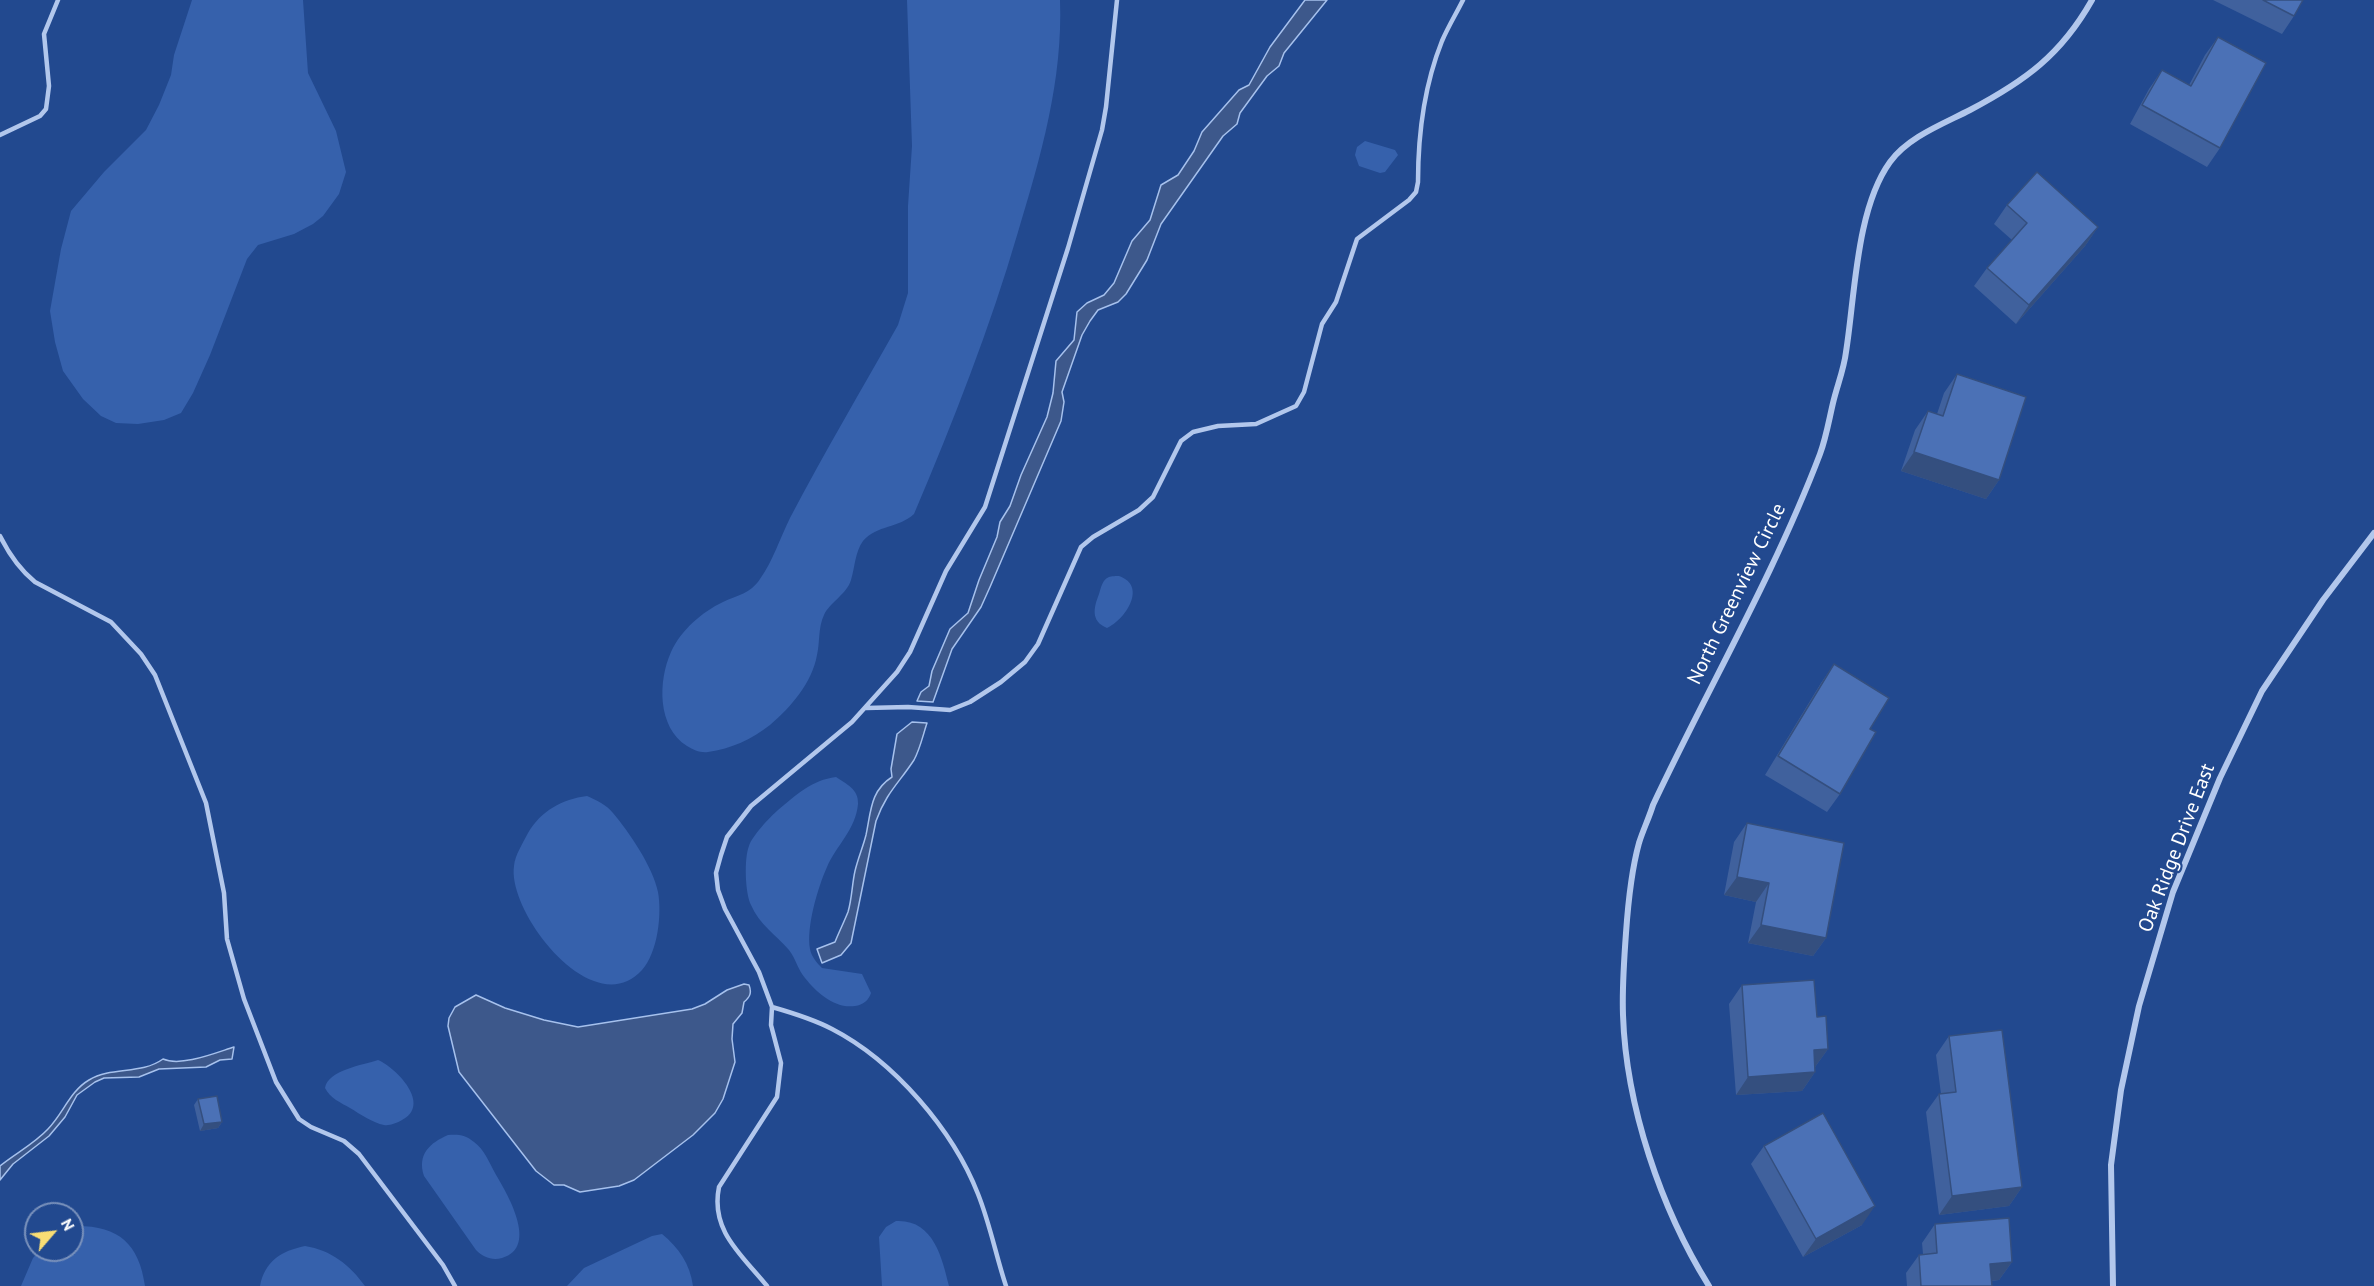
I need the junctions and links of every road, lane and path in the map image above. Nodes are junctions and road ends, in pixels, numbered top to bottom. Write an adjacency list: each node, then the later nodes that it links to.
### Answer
1 (58, 0): 5 (lane)
2 (1117, 0): 8 (lane)
3 (1464, 0): 8 (lane)
4 (2092, 0): 13 (street, North Greenview Circle)
5 (0, 135)
6 (2374, 533): 14 (street, Oak Ridge Drive East)
7 (0, 536): 10 (lane)
8 (866, 708): 9 (lane)
9 (772, 1006): 11 (lane); 12 (lane)
10 (456, 1286)
11 (767, 1286)
12 (1006, 1286)
13 (1709, 1286)
14 (2113, 1286)

